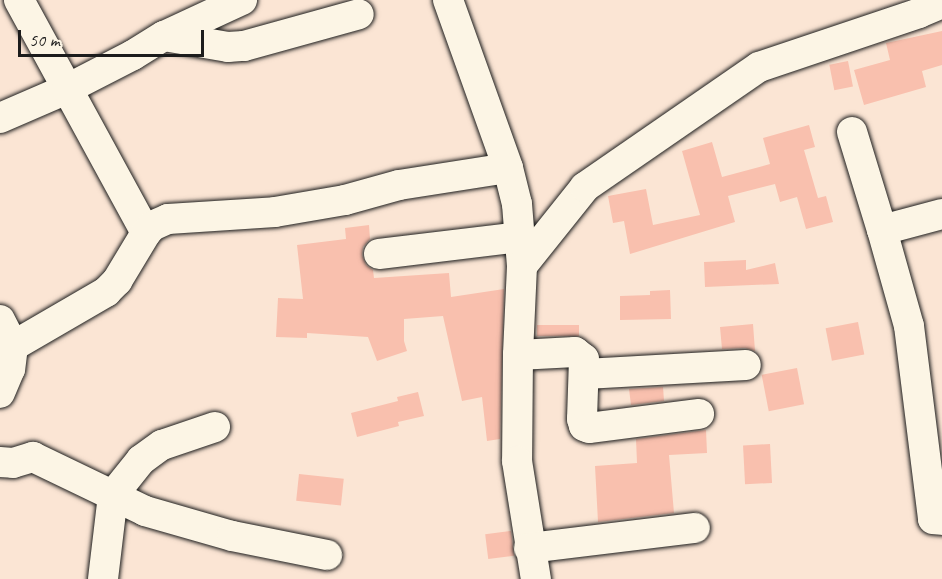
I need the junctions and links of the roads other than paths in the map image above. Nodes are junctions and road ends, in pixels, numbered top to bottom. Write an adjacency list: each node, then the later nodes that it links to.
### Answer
1 (19, 0): 8 (street)
2 (242, 0): 7 (street)
3 (448, 0): 11 (street)
4 (942, 3): 5 (street)
5 (882, 13): 15 (street)
6 (359, 14): 7 (street)
7 (164, 36): 8 (street)
8 (67, 89): 9 (street); 14 (street)
9 (0, 118)
10 (852, 132): 13 (street)
11 (508, 168): 14 (street); 15 (street)
12 (942, 214): 13 (street)
13 (882, 230): 26 (street)
14 (146, 233): 17 (street)
15 (521, 251): 16 (street); 18 (street)
16 (380, 254)
17 (6, 333): 21 (street)
18 (518, 355): 20 (street); 28 (street)
19 (746, 365): 20 (street)
20 (585, 374): 22 (street)
21 (0, 393)
22 (699, 414)
23 (215, 427): 25 (street)
24 (0, 462): 25 (street)
25 (114, 495): 29 (street); 30 (street)
26 (942, 520)
27 (694, 528): 28 (street)
28 (529, 548): 31 (street)
29 (327, 555)
30 (102, 579)
31 (536, 579)

